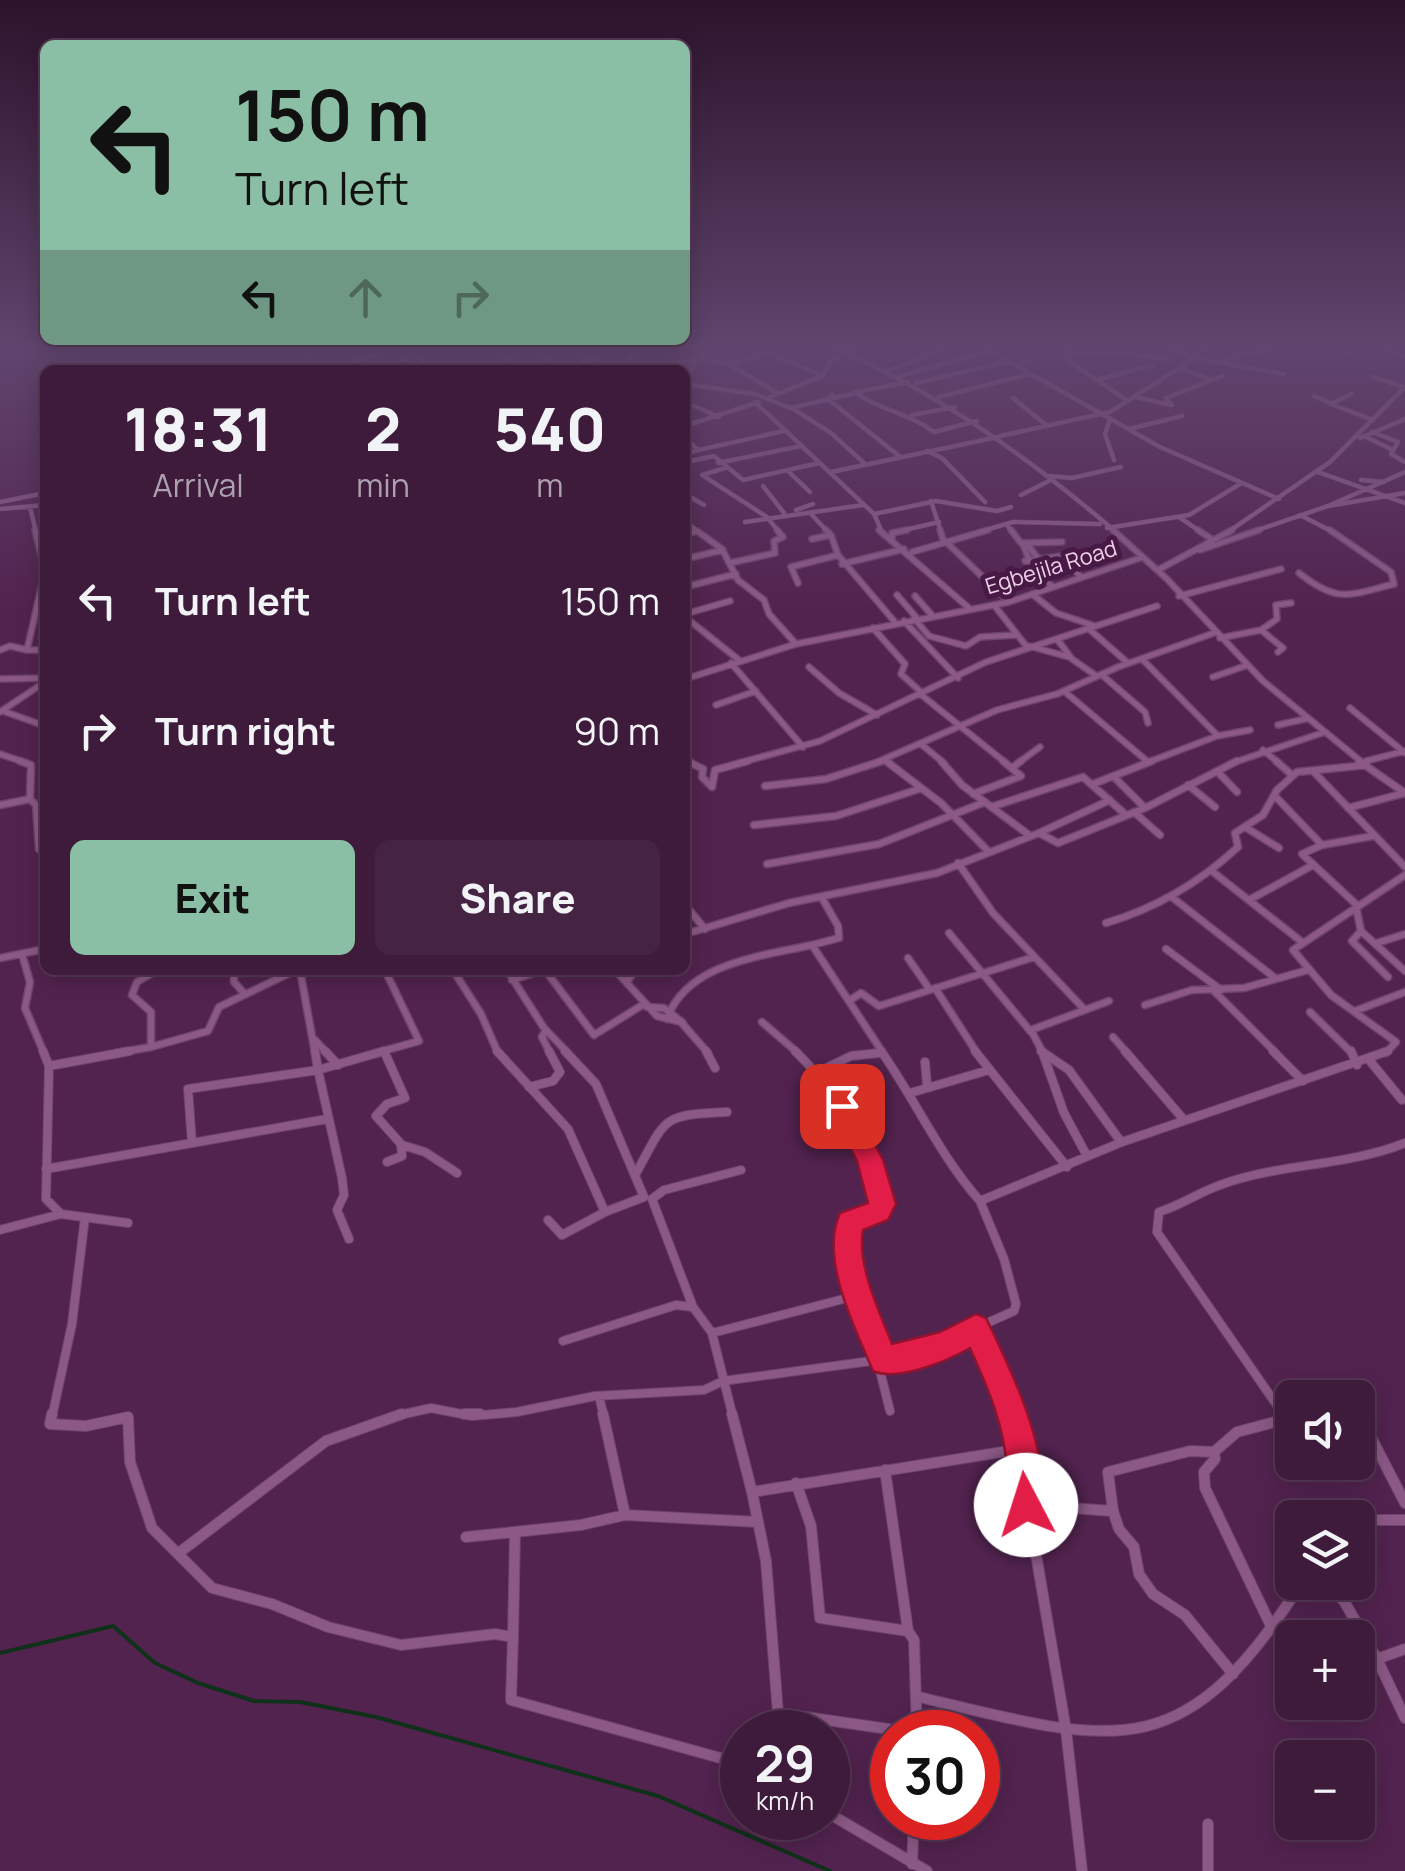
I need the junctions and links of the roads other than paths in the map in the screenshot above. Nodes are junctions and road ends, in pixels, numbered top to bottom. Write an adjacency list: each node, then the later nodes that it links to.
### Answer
1 (774, 433): 18 (street)
2 (788, 433): 16 (street)
3 (831, 433): 29 (street)
4 (871, 433): 17 (street)
5 (995, 433): 13 (street)
6 (1012, 433): 13 (street)
7 (1105, 433): 24 (street)
8 (1135, 433): 40 (street)
9 (1364, 433): 14 (street)
10 (1369, 433): 14 (street)
11 (1379, 433): 12 (street)
12 (1387, 435): 20 (street)
13 (999, 436): 19 (street); 37 (street)
14 (1362, 437): 20 (street); 35 (street)
15 (690, 442): 18 (street)
16 (802, 446): 26 (street); 28 (street)
17 (893, 448): 22 (street); 23 (street)
18 (698, 449): 21 (street)
19 (924, 450): 22 (street); 51 (street)
20 (1392, 450): 27 (street)
21 (690, 451)
22 (917, 452): 23 (street)
23 (898, 456): 29 (street)
24 (1114, 460)
25 (690, 461): 28 (street)
26 (820, 462): 32 (street); 34 (street)
27 (1405, 462)
28 (718, 463): 31 (street)
29 (864, 463): 34 (street)
30 (1121, 467): 37 (street)
31 (725, 468): 32 (street); 66 (street)
32 (787, 470): 43 (street)
33 (1387, 470): 36 (street)
34 (831, 472): 53 (street)
35 (1317, 472): 42 (street); 49 (street)
36 (1402, 474): 39 (street)
37 (1049, 478): 46 (street); 71 (street)
38 (1360, 480): 39 (street)
39 (1385, 482): 42 (street)
40 (1240, 484): 49 (street); 65 (street)
41 (763, 486): 61 (street)
42 (1366, 490): 48 (street); 57 (street)
43 (810, 492)
44 (1405, 493): 48 (street)
45 (40, 494): 55 (street)
46 (1021, 494)
47 (690, 497): 54 (street)
48 (1397, 498): 57 (street)
49 (1278, 499): 77 (street)
50 (931, 501): 59 (street); 63 (street); 68 (street)
51 (985, 502)
52 (813, 504): 60 (street)
53 (864, 504): 62 (street); 63 (street)
54 (704, 505)
55 (0, 506): 58 (street)
56 (40, 506): 58 (street)
57 (1328, 506): 64 (street)
58 (30, 507): 81 (street)
59 (1010, 507)
60 (794, 511): 61 (street); 62 (street)
61 (784, 513): 66 (street)
62 (811, 514): 74 (street)
63 (874, 514): 75 (street)
64 (1300, 515): 84 (street); 95 (street)
65 (1178, 516): 71 (street); 77 (street)
66 (767, 517): 67 (street); 90 (street)
67 (745, 522)
68 (939, 522): 75 (street); 78 (street)
69 (690, 525): 72 (street)
70 (1007, 525): 71 (street); 78 (street); 80 (street)
71 (1104, 526): 86 (street)
72 (697, 531): 73 (street); 82 (street)
73 (690, 533)
74 (831, 535): 76 (street); 85 (street)
75 (892, 539): 83 (street)
76 (812, 540)
77 (1213, 540): 84 (street)
78 (945, 541): 83 (street); 107 (street)
79 (1062, 542): 80 (street)
80 (1025, 544): 88 (street); 89 (street)
81 (40, 549)
82 (723, 550): 87 (street); 90 (street)
83 (908, 551): 91 (street); 111 (street)
84 (1194, 552): 94 (street)
85 (838, 555): 91 (street); 98 (street)
86 (1142, 558): 94 (street, Egbejila Road); 97 (street, Egbejila Road)
87 (690, 560)
88 (1040, 560): 89 (street); 92 (street); 97 (street)
89 (1028, 561): 100 (street)
90 (730, 563): 96 (street)
91 (842, 564): 117 (street)
92 (1062, 567)
93 (1281, 569): 105 (street)
94 (1158, 570): 105 (street, Egbejila Road)
95 (1299, 573)
96 (736, 574): 99 (street); 124 (street)
97 (1080, 576): 100 (street, Egbejila Road)
98 (798, 583)
99 (690, 586)
100 (1052, 586): 102 (street, Egbejila Road)
101 (40, 592): 127 (street)
102 (1031, 594): 107 (street, Egbejila Road); 119 (street)
103 (898, 595): 114 (street)
104 (915, 596): 113 (street)
105 (1179, 596): 122 (street, Egbejila Road)
106 (730, 601): 112 (street)
107 (1009, 602): 109 (street, Egbejila Road)
108 (1291, 603): 120 (street)
109 (994, 605): 111 (street, Egbejila Road); 121 (street)
110 (1157, 606): 119 (street)
111 (970, 608): 113 (street, Egbejila Road)
112 (690, 613)
113 (932, 615): 114 (street, Egbejila Road)
114 (916, 618): 116 (street, Egbejila Road); 121 (street)
115 (690, 619): 131 (street)
116 (903, 620): 117 (street, Egbejila Road); 140 (street)
117 (895, 622): 118 (street, Egbejila Road)
118 (872, 627): 124 (street, Egbejila Road); 146 (street)
119 (1093, 627): 123 (street); 134 (street)
120 (1262, 630): 122 (street); 129 (street)
121 (1016, 635): 125 (street)
122 (1216, 636): 132 (street); 135 (street, Egbejila Road)
123 (1057, 639): 125 (street); 130 (street)
124 (796, 644): 131 (street, Egbejila Road)
125 (1028, 646): 130 (street); 140 (street)
126 (0, 650): 127 (street)
127 (27, 650): 128 (street)
128 (40, 650)
129 (1278, 652)
130 (1070, 657): 137 (street)
131 (740, 660): 133 (street, Egbejila Road)
132 (1142, 660): 134 (street); 158 (street)
133 (731, 663): 138 (street, Egbejila Road); 144 (street)
134 (1128, 664): 137 (street)
135 (1246, 666): 139 (street); 151 (street, Egbejila Road)
136 (810, 667): 150 (street)
137 (1098, 675): 145 (street); 152 (street)
138 (690, 677)
139 (1213, 677)
140 (958, 678): 146 (street)
141 (0, 679): 142 (street)
142 (40, 680)
143 (40, 684): 149 (street)
144 (756, 691): 147 (street); 161 (street)
145 (1064, 691): 155 (street); 168 (street)
146 (920, 693): 150 (street); 155 (street)
147 (716, 705)
148 (1350, 708): 159 (street)
149 (1, 711): 153 (street)
150 (878, 716): 161 (street)
151 (1306, 718): 154 (street); 157 (street, Egbejila Road)
152 (1148, 723)
153 (40, 724)
154 (1278, 726)
155 (962, 730): 160 (street); 171 (street)
156 (1250, 730): 158 (street)
157 (1323, 732): 163 (street); 170 (street, Egbejila Road)
158 (1218, 736): 168 (street)
159 (1392, 742): 164 (street); 166 (street)
160 (922, 744): 167 (street); 182 (street)
161 (803, 747): 169 (street)
162 (1040, 748): 171 (street)
163 (1263, 750): 173 (street); 174 (street)
164 (1404, 752): 166 (street)
165 (0, 754): 184 (street)
166 (1381, 754): 170 (street)
167 (884, 759): 178 (street); 179 (street)
168 (1148, 762): 175 (street)
169 (690, 763)
170 (1366, 763): 172 (street); 181 (street, Egbejila Road)
171 (1012, 768): 182 (street)
172 (1312, 770): 174 (street); 190 (street)
173 (1217, 771): 177 (street); 180 (street)
174 (1292, 775): 183 (street)
175 (1113, 776): 176 (street); 189 (street)
176 (1094, 784): 185 (street); 186 (street)
177 (1188, 785): 188 (street); 189 (street)
178 (765, 786)
179 (918, 789): 193 (street); 194 (street)
180 (1237, 792)
181 (1405, 793): 190 (street)
182 (973, 794): 186 (street)
183 (1274, 795): 195 (street); 200 (street)
184 (30, 798): 187 (street); 202 (street)
185 (1110, 800): 192 (street); 196 (street)
186 (988, 805): 193 (street); 198 (street)
187 (0, 806)
188 (1215, 807)
189 (1146, 808): 191 (street)
190 (1347, 808): 199 (street)
191 (1134, 812): 192 (street); 197 (street)
192 (1125, 814): 196 (street)
193 (953, 819): 203 (street); 205 (street)
194 (754, 825)
195 (1244, 827): 201 (street); 207 (street)
196 (1039, 833): 198 (street)
197 (1160, 835)
198 (1030, 836): 203 (street)
199 (1374, 836): 200 (street); 208 (street)
200 (1322, 845): 206 (street)
201 (1279, 848)
202 (40, 850)
203 (988, 850): 204 (street)
204 (958, 863): 209 (street); 226 (street)
205 (767, 864)
206 (1313, 865): 211 (street); 212 (street)
207 (1213, 872): 210 (street); 211 (street)
208 (1404, 875): 212 (street)
209 (822, 898): 215 (street); 222 (street)
210 (1173, 898): 214 (street); 244 (street)
211 (1249, 900): 220 (street)
212 (1357, 906): 216 (street); 220 (street)
213 (690, 911): 215 (street)
214 (1106, 923)
215 (705, 930): 217 (street)
216 (1362, 931): 221 (street); 243 (street)
217 (690, 933)
218 (949, 933): 231 (street)
219 (1405, 934): 221 (street)
220 (1302, 942): 229 (street)
221 (1376, 944): 230 (street)
222 (812, 945): 251 (street); 258 (street)
223 (1166, 949): 248 (street)
224 (40, 950): 225 (street)
225 (22, 954): 227 (street); 274 (street)
226 (1036, 956): 231 (street); 255 (street)
227 (0, 958)
228 (908, 958): 247 (street)
229 (1310, 970): 244 (street); 256 (street)
230 (1405, 971)
231 (980, 974): 247 (street); 260 (street)
232 (150, 975): 264 (street)
233 (234, 975): 250 (street)
234 (287, 975): 250 (street)
235 (299, 975): 262 (street)
236 (387, 975): 267 (street)
237 (456, 975): 282 (street)
238 (510, 975): 245 (street)
239 (528, 975): 245 (street)
240 (548, 975): 253 (street)
241 (620, 975): 246 (street)
242 (631, 975): 246 (street)
243 (1388, 977)
244 (1276, 979): 248 (street)
245 (512, 980): 265 (street)
246 (627, 982): 253 (street)
247 (932, 989): 251 (street); 278 (street)
248 (1218, 991): 254 (street); 280 (street)
249 (1405, 992): 256 (street)
250 (244, 994): 264 (street)
251 (848, 1000): 268 (street)
252 (1109, 1002): 255 (street)
253 (645, 1005): 258 (street)
254 (1145, 1005)
255 (1086, 1010): 260 (street)
256 (1354, 1011): 263 (street)
257 (1310, 1012): 273 (street)
258 (667, 1014): 275 (street)
259 (762, 1022): 279 (street)
260 (1031, 1032): 266 (street)
261 (1113, 1037): 287 (street)
262 (313, 1038): 272 (street); 276 (street)
263 (1400, 1041): 269 (street)
264 (151, 1047): 274 (street)
265 (556, 1049): 270 (street); 277 (street)
266 (1040, 1050): 288 (street); 292 (street)
267 (384, 1051): 272 (street); 291 (street)
268 (879, 1053): 279 (street); 283 (street)
269 (1370, 1060): 273 (street); 284 (street)
270 (577, 1062): 277 (street); 298 (street)
271 (925, 1062): 281 (street)
272 (338, 1064): 276 (street)
273 (1357, 1065): 280 (street)
274 (49, 1066): 295 (street)
275 (715, 1068)
276 (318, 1070): 286 (street); 289 (street)
277 (560, 1070): 282 (street)
278 (990, 1070): 281 (street); 294 (street)
279 (816, 1074): 308 (street)
280 (1303, 1081): 287 (street)
281 (927, 1086): 283 (street)
282 (530, 1087): 301 (street)
283 (910, 1093): 300 (street)
284 (1402, 1100)
285 (727, 1112): 298 (street)
286 (328, 1119): 289 (street); 307 (street)
287 (1184, 1120): 288 (street)
288 (1122, 1142): 292 (street)
289 (192, 1143): 295 (street)
290 (1405, 1143): 316 (street)
291 (401, 1144): 293 (street); 297 (street)
292 (1087, 1156): 294 (street)
293 (388, 1162)
294 (1068, 1166): 300 (street)
295 (46, 1169): 302 (street)
296 (741, 1170): 299 (street)
297 (456, 1173)
298 (634, 1176): 299 (street)
299 (648, 1198): 301 (street); 309 (street)
300 (980, 1201): 310 (street)
301 (605, 1212): 304 (street)
302 (61, 1214): 303 (street); 306 (street)
303 (85, 1217): 305 (street); 334 (street)
304 (548, 1220)
305 (128, 1223)
306 (0, 1230)
307 (350, 1239)
308 (858, 1295): 311 (street); 313 (street)
309 (694, 1307): 311 (street); 312 (street)
310 (976, 1328): 313 (street); 320 (street)
311 (712, 1333): 314 (street)
312 (563, 1341)
313 (880, 1360): 314 (street); 317 (street)
314 (723, 1381): 315 (street); 324 (street)
315 (598, 1396): 328 (street); 334 (street)
316 (1275, 1398)
317 (890, 1411)
318 (1275, 1422): 321 (street)
319 (1375, 1445): 325 (street)
320 (1021, 1449): 322 (street); 326 (street)
321 (1214, 1452): 327 (street); 336 (street)
322 (886, 1470): 323 (street); 337 (street)
323 (796, 1483): 324 (street); 337 (street)
324 (752, 1492): 331 (street)
325 (1405, 1502)
326 (1026, 1505): 327 (street); 347 (street)
327 (1113, 1511): 342 (street)
328 (626, 1515): 331 (street); 332 (street)
329 (1375, 1520): 330 (street)
330 (1405, 1520)
331 (758, 1522): 346 (street)
332 (515, 1532): 333 (street); 338 (street)
333 (466, 1537)
334 (180, 1552): 338 (street)
335 (1289, 1600): 336 (street)
336 (1271, 1626): 342 (street)
337 (908, 1631): 343 (street)
338 (514, 1637): 348 (street)
339 (1405, 1650): 341 (street)
340 (1375, 1656): 341 (street)
341 (1377, 1659): 345 (street)
342 (1234, 1674): 347 (street)
343 (919, 1697): 344 (street); 347 (street)
344 (918, 1710)
345 (1405, 1718)
346 (870, 1726)
347 (1066, 1730): 354 (street)
348 (720, 1758)
349 (1208, 1824): 355 (street)
350 (850, 1827): 352 (street)
351 (913, 1840): 352 (street)
352 (912, 1865): 353 (street)
353 (926, 1871)
354 (1082, 1871)
355 (1208, 1871)

